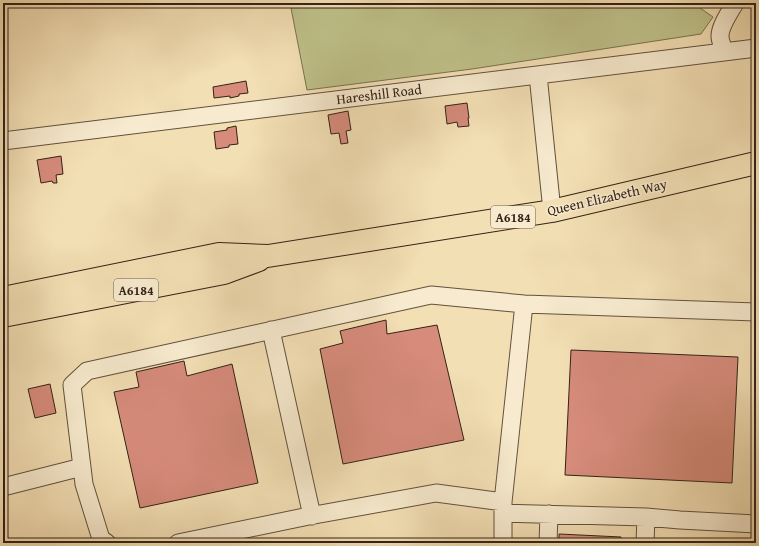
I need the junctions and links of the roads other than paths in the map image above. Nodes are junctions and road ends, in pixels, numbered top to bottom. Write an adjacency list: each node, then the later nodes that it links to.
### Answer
1 (735, 3): 3 (street)
2 (756, 48): 3 (street, Hareshill Road)
3 (724, 52): 4 (street, Hareshill Road)
4 (538, 74): 5 (street, Hareshill Road); 7 (street)
5 (3, 141)
6 (756, 163): 7 (main road, Queen Elizabeth Way / A6184)
7 (552, 210): 8 (main road, Queen Elizabeth Way / A6184)
8 (268, 256): 9 (main road, Queen Elizabeth Way / A6184); 12 (main road, Queen Elizabeth Way / A6184)
9 (3, 298)
10 (524, 304): 11 (street); 13 (street); 16 (street)
11 (756, 312)
12 (3, 316)
13 (271, 330): 14 (street); 18 (street)
14 (82, 467): 15 (street); 21 (street)
15 (3, 487)
16 (503, 508): 17 (street); 18 (street); 23 (street)
17 (549, 514): 19 (street); 24 (street)
18 (312, 516): 22 (street)
19 (646, 517): 20 (street); 25 (street)
20 (756, 524)
21 (107, 543)
22 (178, 543)
23 (503, 543)
24 (548, 543)
25 (645, 543)

